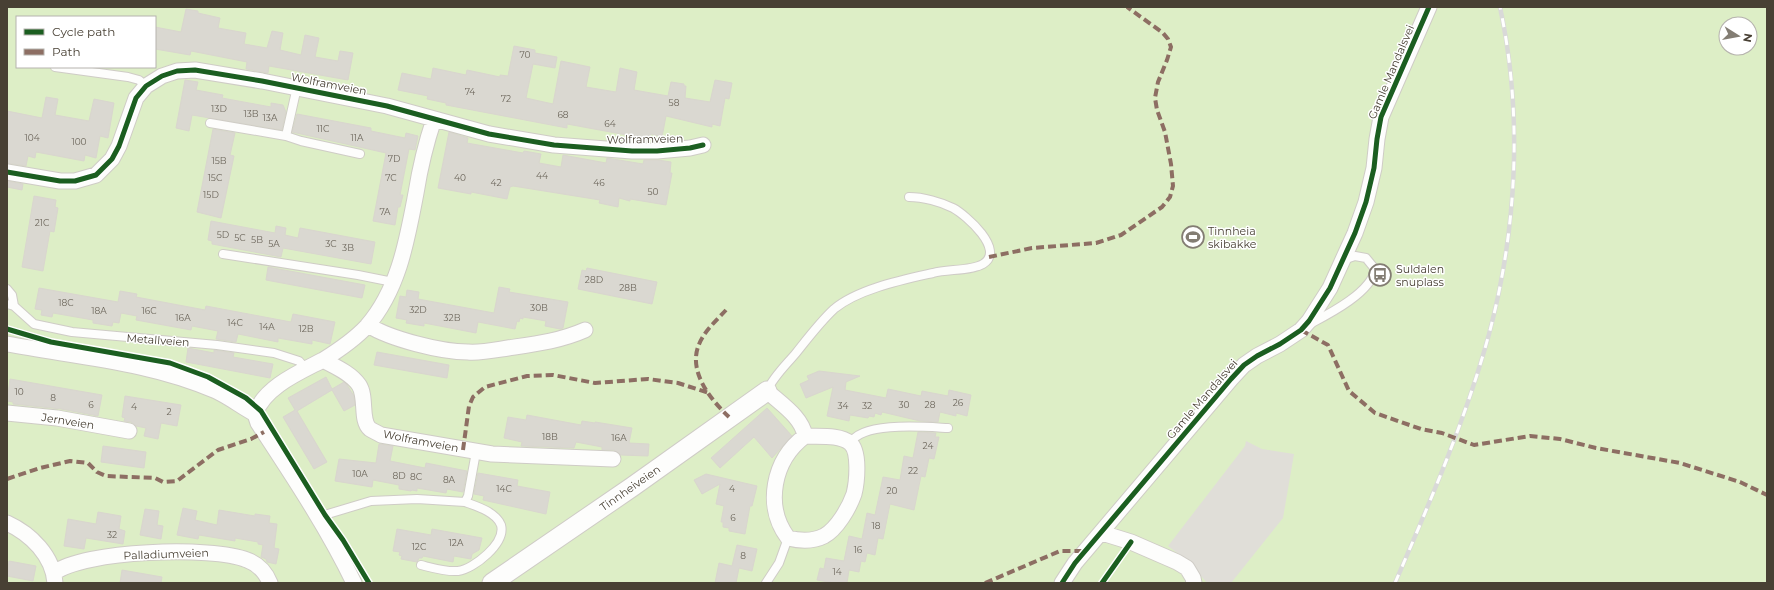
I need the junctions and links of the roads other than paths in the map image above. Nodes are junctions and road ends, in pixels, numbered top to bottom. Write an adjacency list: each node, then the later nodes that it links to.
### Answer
1 (1429, 7): 13 (street, Gamle Mandalsvei)
2 (62, 68): 3 (lane)
3 (146, 86): 4 (street, Wolframveien); 10 (street, Wolframveien)
4 (297, 87): 5 (street, Wolframveien); 7 (lane, Wolframveien)
5 (434, 119): 8 (street, Wolframveien); 14 (street)
6 (210, 123): 7 (lane)
7 (286, 136): 9 (lane)
8 (703, 145)
9 (360, 154)
10 (7, 172)
11 (909, 197): 23 (lane)
12 (223, 254): 14 (lane)
13 (1343, 260): 19 (street, Gamle Mandalsvei); 19 (lane)
14 (393, 282): 17 (street)
15 (7, 290): 16 (lane, Metallveien)
16 (10, 305): 22 (lane, Metallveien)
17 (368, 325): 18 (street); 21 (street)
18 (585, 330)
19 (1301, 330): 35 (street, Gamle Mandalsvei)
20 (7, 344): 25 (street)
21 (323, 360): 22 (street); 30 (street, Wolframveien)
22 (306, 369): 25 (street)
23 (767, 391): 28 (street); 41 (street, Tinnheiveien)
24 (7, 413): 27 (street, Jernveien)
25 (255, 414): 33 (street)
26 (948, 428): 29 (lane)
27 (128, 431)
28 (805, 436): 29 (street); 36 (street)
29 (851, 443): 36 (street)
30 (476, 452): 31 (street, Wolframveien); 32 (lane)
31 (613, 460)
32 (465, 502): 33 (lane); 37 (lane)
33 (318, 517): 40 (street)
34 (7, 523): 38 (street, Palladiumveien)
35 (1102, 533): 43 (street, Gamle Mandalsvei); 44 (street)
36 (788, 538): 42 (lane)
37 (421, 565)
38 (54, 578): 39 (street, Palladiumveien)
39 (270, 583)
40 (354, 583)
41 (492, 583)
42 (766, 583)
43 (1062, 583)
44 (1194, 583)

